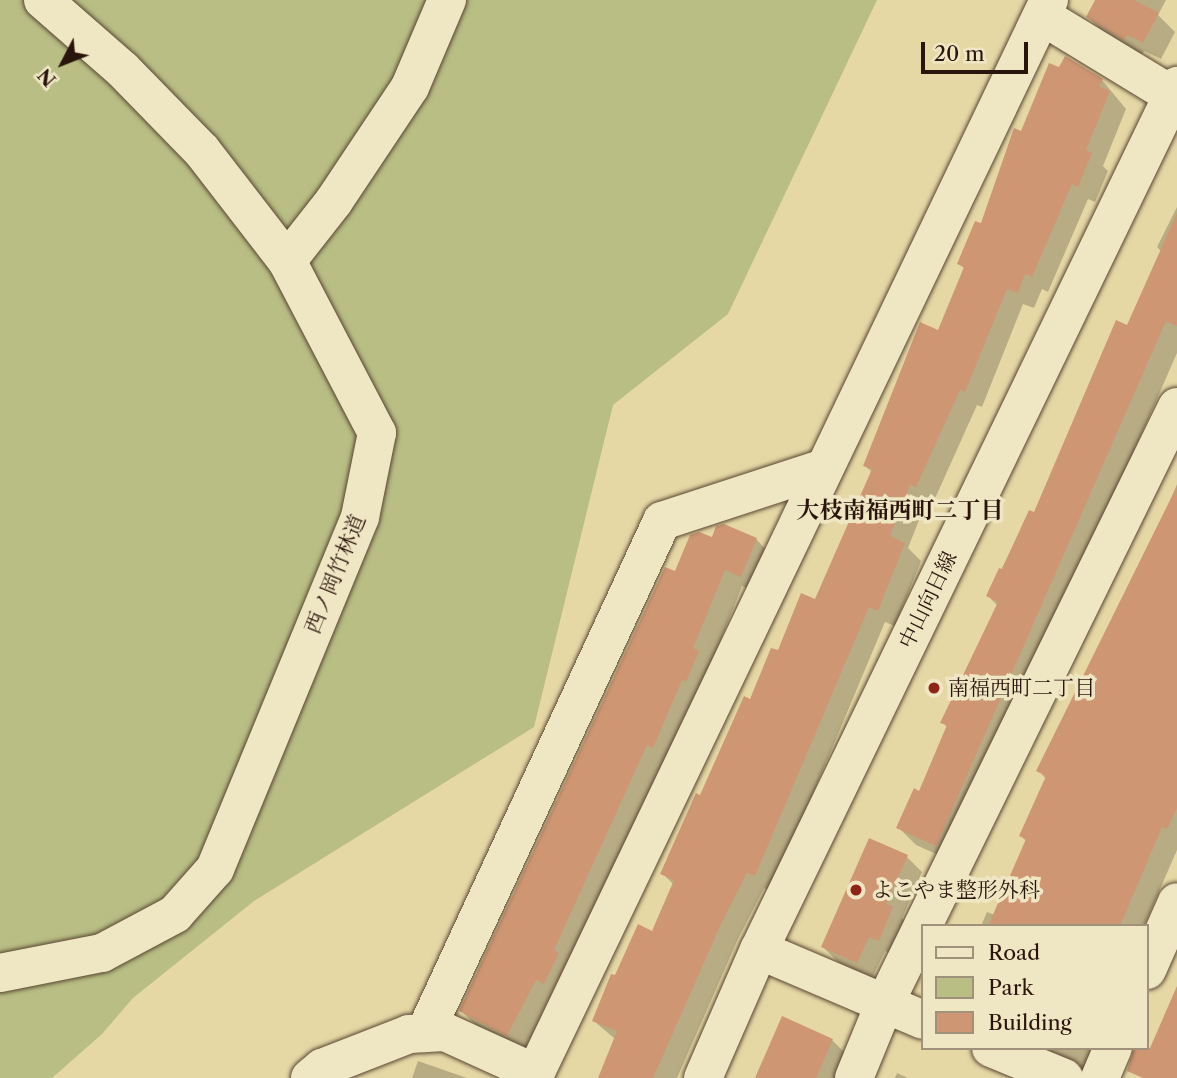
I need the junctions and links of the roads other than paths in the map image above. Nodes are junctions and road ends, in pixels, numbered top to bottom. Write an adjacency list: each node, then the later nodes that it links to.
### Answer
1 (43, 0): 5 (street, 西ノ岡竹林道)
2 (447, 0): 5 (street)
3 (1046, 8): 4 (street); 7 (street)
4 (1176, 93): 11 (street, 中山向日線)
5 (287, 261): 13 (street, 西ノ岡竹林道)
6 (1177, 407): 9 (street)
7 (824, 468): 16 (street); 19 (street)
8 (1177, 902): 12 (street)
9 (924, 924)
10 (922, 927): 14 (street)
11 (759, 950): 14 (street); 21 (street, 中山向日線)
12 (1149, 965)
13 (0, 973)
14 (884, 1005): 15 (street); 22 (street)
15 (922, 1020)
16 (425, 1033): 19 (street); 20 (street)
17 (996, 1050): 23 (street)
18 (1112, 1050): 24 (street)
19 (534, 1076)
20 (310, 1078)
21 (703, 1078)
22 (854, 1078)
23 (1064, 1078)
24 (1100, 1078)

